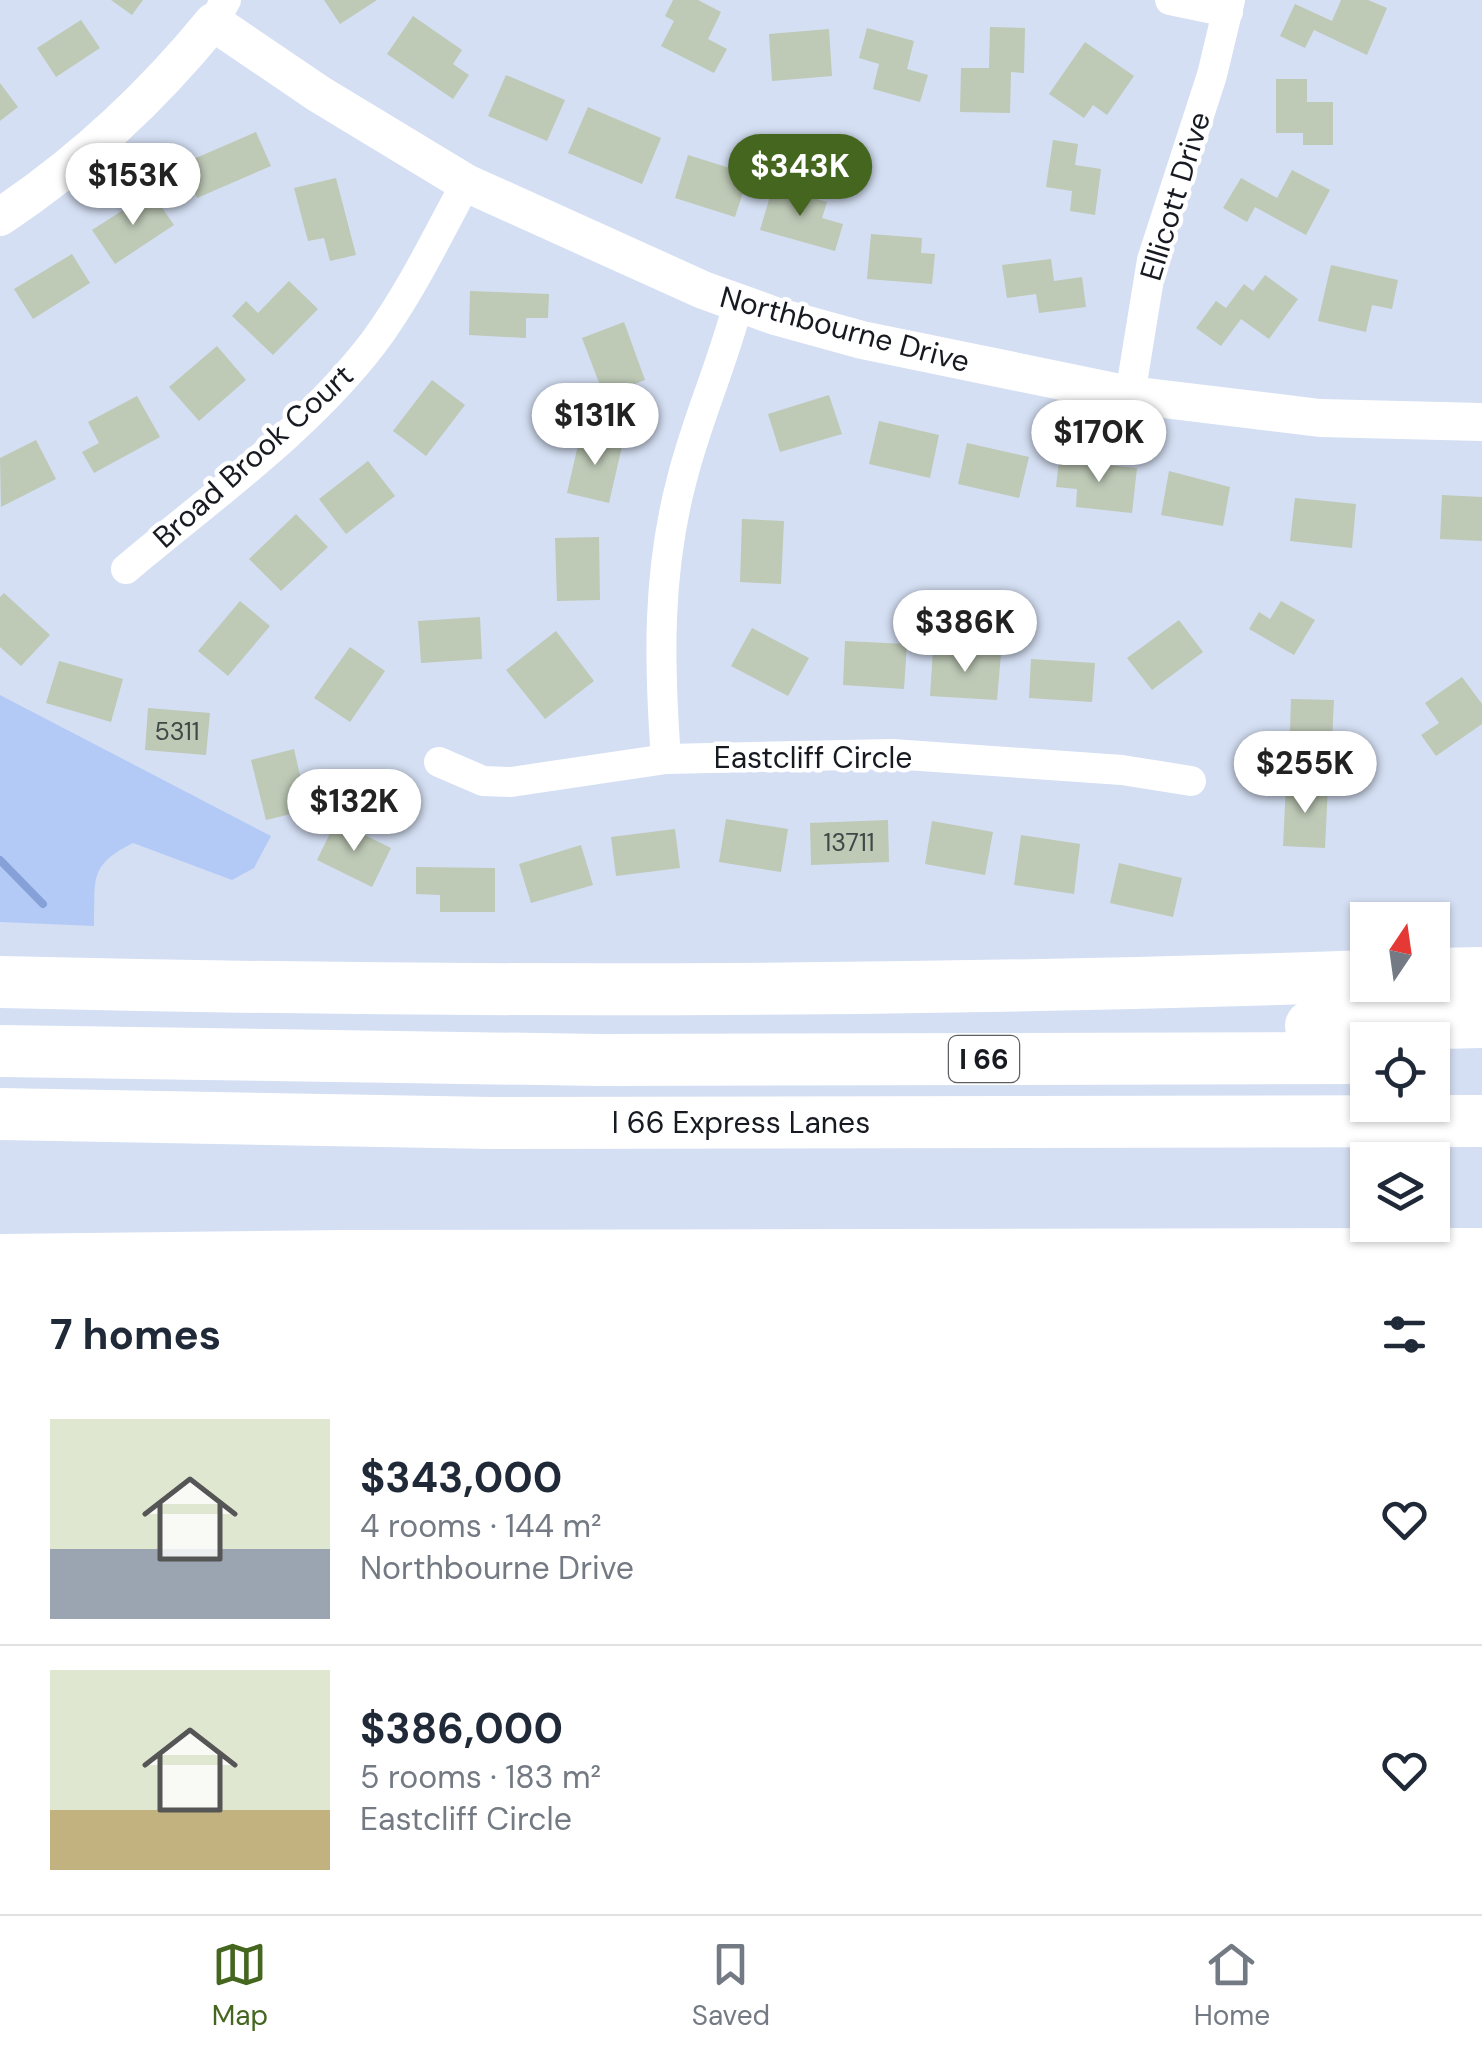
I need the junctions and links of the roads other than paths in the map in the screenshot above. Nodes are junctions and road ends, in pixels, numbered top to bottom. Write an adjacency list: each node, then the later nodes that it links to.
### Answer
1 (1170, 0): 2 (street)
2 (1229, 6): 7 (street, Ellicott Drive)
3 (220, 11): 4 (street, Northbourne Drive); 5 (street)
4 (466, 183): 6 (street, Northbourne Drive); 9 (street, Broad Brook Court)
5 (0, 217)
6 (738, 304): 7 (street, Northbourne Drive); 10 (street)
7 (1130, 395): 8 (street, Northbourne Drive)
8 (1482, 422)
9 (126, 569)
10 (666, 760): 11 (street, Eastcliff Circle); 12 (street, Eastcliff Circle)
11 (439, 762)
12 (1191, 780)
13 (1482, 973): 14 (highway)
14 (1450, 974)
15 (1350, 976): 16 (highway)
16 (0, 982)
17 (1482, 1022): 22 (highway)
18 (0, 1051): 22 (highway, I 66)
19 (1350, 1058): 22 (highway, I 66)
20 (1450, 1058): 21 (highway)
21 (1482, 1058)
22 (601, 1060)
23 (0, 1114): 24 (highway, I 66 Express Lanes)
24 (1482, 1121)
25 (1482, 1254): 26 (highway)
26 (11, 1259)

